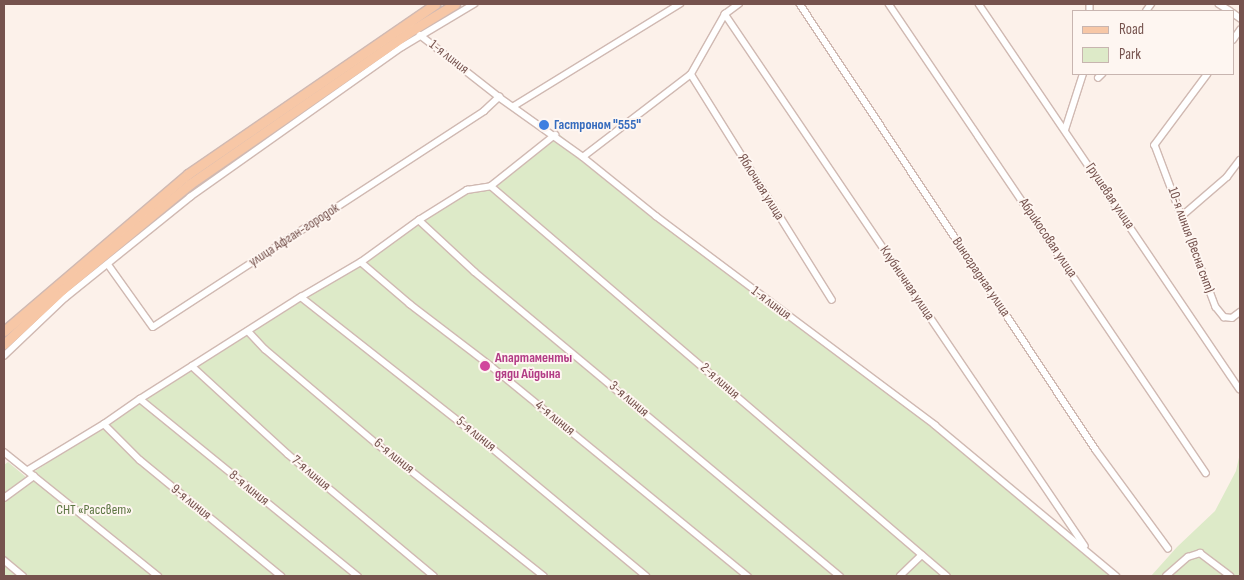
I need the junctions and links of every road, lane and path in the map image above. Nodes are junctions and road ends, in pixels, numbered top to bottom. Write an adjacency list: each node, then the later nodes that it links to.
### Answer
1 (435, 4): 28 (main road)
2 (455, 4): 30 (main road)
3 (474, 4): 10 (street)
4 (680, 4): 15 (street)
5 (739, 4): 9 (street)
6 (800, 4): 41 (street, Виноградная улица)
7 (889, 4): 38 (street, Абрикосовая улица)
8 (978, 4): 16 (street, Грушевая улица)
9 (724, 14): 11 (street); 42 (street, Клубничная улица)
10 (420, 35): 14 (street, 1-я линия); 24 (street)
11 (692, 74): 18 (street); 26 (street, Яблочная улица)
12 (1084, 75): 16 (street)
13 (1207, 75): 21 (street, 10-я линия (Весна снт))
14 (499, 97): 15 (street, 1-я линия); 24 (street, улица Афган-городок)
15 (514, 106): 17 (street, 1-я линия)
16 (1065, 130): 33 (street, Грушевая улица)
17 (555, 135): 18 (street, 1-я линия); 20 (street)
18 (583, 157): 42 (street, 1-я линия)
19 (1240, 160): 21 (street)
20 (491, 186): 22 (street); 43 (street, 2-я линия)
21 (1183, 215): 27 (street, 10-я линия (Весна снт))
22 (420, 220): 23 (street); 53 (street, 3-я линия)
23 (362, 262): 25 (street); 52 (street, 4-я линия)
24 (108, 264): 31 (street)
25 (301, 297): 29 (street); 51 (street, 5-я линия)
26 (832, 300)
27 (1240, 312)
28 (4, 331)
29 (248, 331): 32 (street); 50 (street, 6-я линия)
30 (4, 344)
31 (4, 356)
32 (192, 366): 34 (street); 49 (street, 7-я линия)
33 (1240, 389)
34 (140, 399): 35 (street); 48 (street, 8-я линия)
35 (104, 424): 37 (street); 47 (street, 9-я линия)
36 (4, 452): 37 (street)
37 (28, 470): 39 (street)
38 (1206, 472)
39 (34, 476): 40 (street); 46 (street)
40 (4, 498)
41 (1168, 548)
42 (1089, 552): 56 (street, 1-я линия)
43 (922, 555): 54 (street); 55 (street, 2-я линия)
44 (4, 560): 45 (street)
45 (23, 576)
46 (158, 576)
47 (281, 576)
48 (358, 576)
49 (434, 576)
50 (544, 576)
51 (646, 576)
52 (748, 576)
53 (840, 576)
54 (900, 576)
55 (947, 576)
56 (1116, 576)
57 (1166, 576): 58 (street)
58 (1230, 576)

